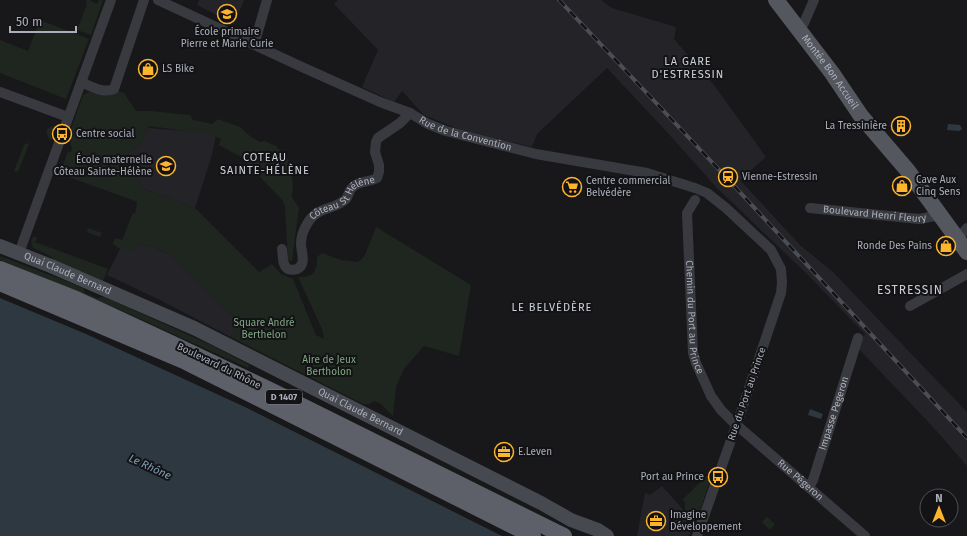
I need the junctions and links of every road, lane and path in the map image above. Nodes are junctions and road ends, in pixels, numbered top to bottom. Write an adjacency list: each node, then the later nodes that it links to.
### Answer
1 (111, 0): 9 (street)
2 (144, 0): 9 (street)
3 (158, 0): 8 (street, Rue de la Convention)
4 (267, 0): 8 (street)
5 (776, 0): 7 (main road, Montée Bon Accueil)
6 (814, 0): 7 (street)
7 (799, 30): 15 (main road, Montée Bon Accueil)
8 (254, 45): 11 (street, Rue de la Convention)
9 (81, 82): 12 (street)
10 (0, 92): 12 (street)
11 (410, 114): 18 (street, Côteau St Hélène); 19 (street, Rue de la Convention)
12 (68, 117): 21 (street)
13 (695, 200): 27 (street, Chemin du Port au Prince)
14 (810, 208): 15 (street, Boulevard Henri Fleury)
15 (940, 215): 16 (main road, Montée Bon Accueil)
16 (962, 234): 20 (main road, Montée Bon Accueil)
17 (0, 246): 21 (main road, Quai Claude Bernard)
18 (282, 249)
19 (771, 250): 27 (street, Rue du Port au Prince)
20 (967, 252)
21 (19, 253): 31 (main road, Quai Claude Bernard)
22 (0, 269): 30 (highway, Boulevard du Rhône / D 1407)
23 (967, 274): 25 (street)
24 (0, 283): 29 (highway, Boulevard du Rhône / D 1407)
25 (910, 306)
26 (858, 338): 28 (street, Impasse Pegeron)
27 (736, 424): 28 (street, Rue Pégeron); 32 (street, Rue du Port au Prince)
28 (809, 487): 33 (street, Rue Pégeron)
29 (533, 536)
30 (564, 536)
31 (607, 536)
32 (697, 536)
33 (865, 536)

